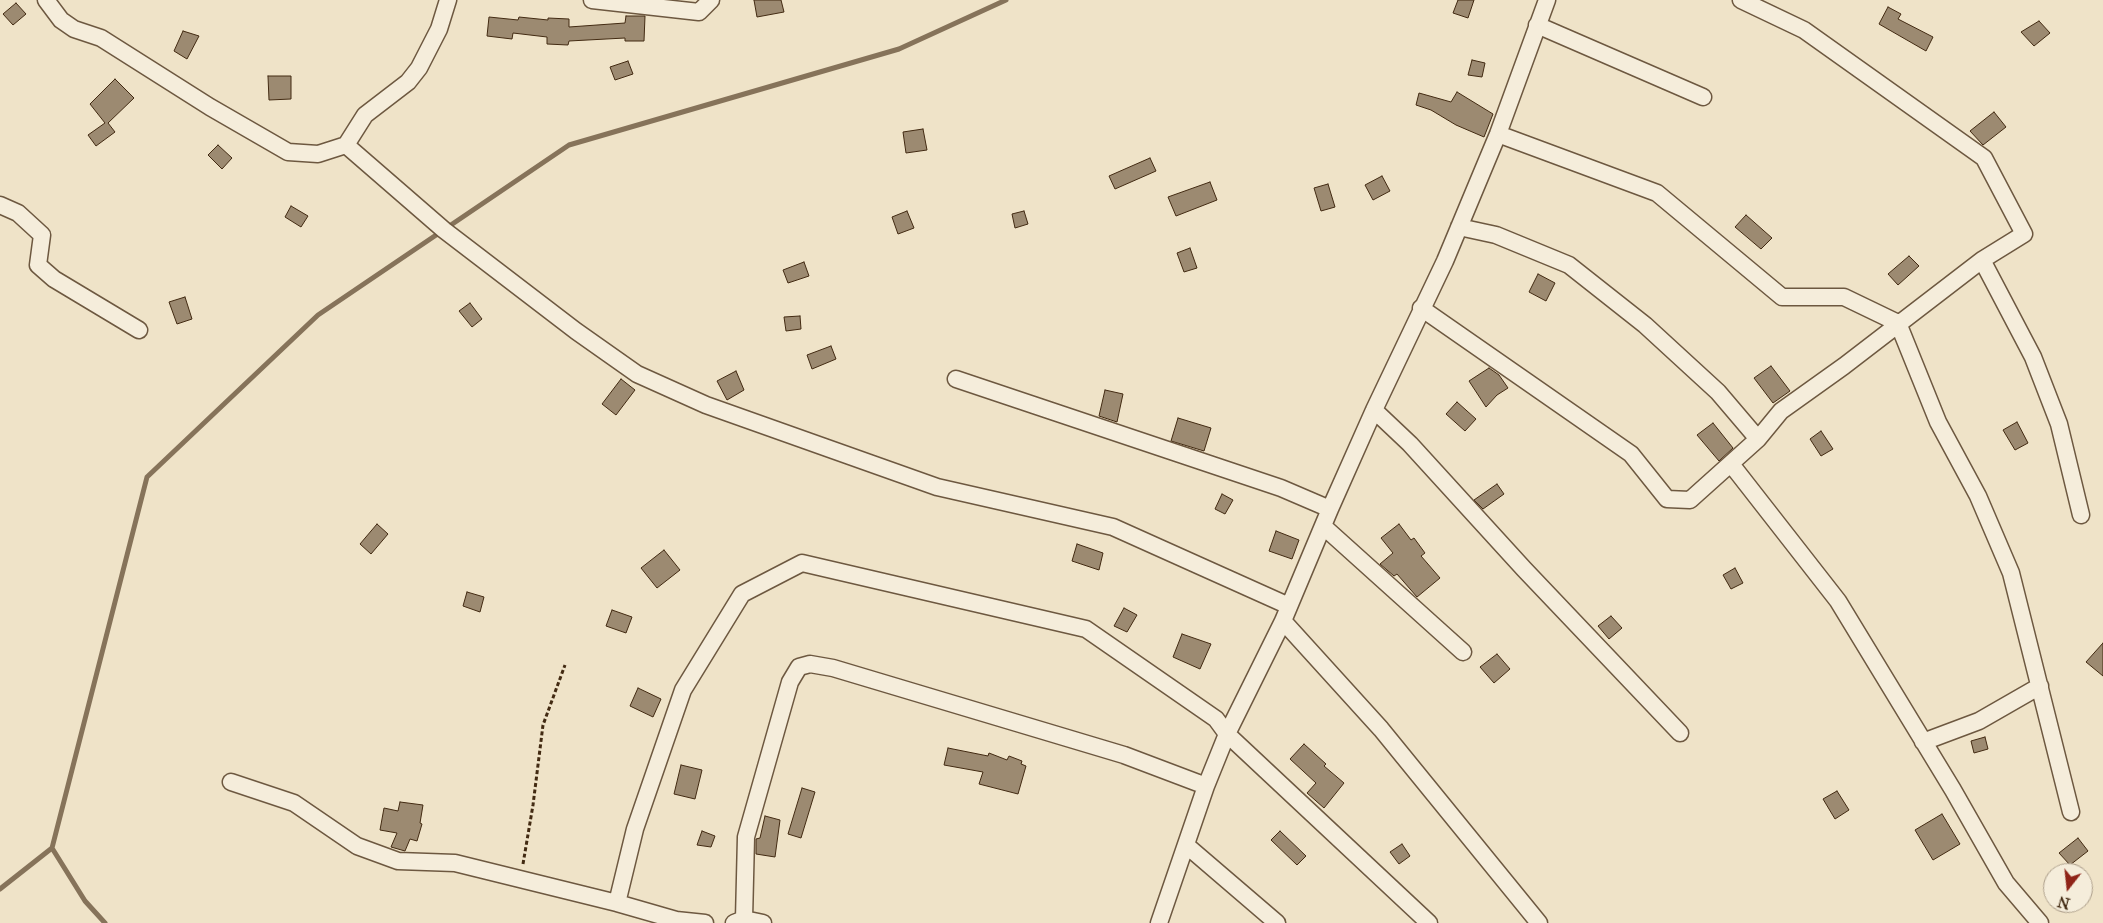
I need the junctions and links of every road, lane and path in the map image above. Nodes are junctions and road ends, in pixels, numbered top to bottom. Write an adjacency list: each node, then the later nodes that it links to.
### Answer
1 (46, 0): 10 (street)
2 (448, 0): 10 (street)
3 (592, 0): 4 (street)
4 (711, 0)
5 (1547, 0): 7 (street)
6 (1741, 0): 13 (street)
7 (1538, 25): 8 (street); 9 (street)
8 (1703, 97)
9 (1498, 134): 12 (street); 15 (street)
10 (346, 144): 24 (street)
11 (0, 205): 16 (street)
12 (1458, 227): 14 (street); 19 (street)
13 (1982, 260): 15 (street); 22 (street)
14 (1421, 308): 18 (street); 20 (street)
15 (1898, 323): 19 (street); 28 (street)
16 (139, 330)
17 (956, 379): 21 (street)
18 (1374, 410): 21 (street); 29 (street)
19 (1758, 439): 20 (street)
20 (1731, 464): 31 (street)
21 (1330, 509): 23 (street)
22 (2082, 515)
23 (1323, 526): 24 (street); 26 (street)
24 (1289, 606): 25 (street)
25 (1283, 621): 30 (street); 44 (street)
26 (1462, 652)
27 (565, 665): 36 (path)
28 (2040, 686): 31 (street); 34 (street)
29 (1680, 733)
30 (1227, 734): 33 (street); 37 (street); 43 (street)
31 (1923, 742): 45 (street)
32 (231, 782): 36 (street)
33 (1206, 786): 35 (street); 38 (street)
34 (2071, 812)
35 (1186, 845): 41 (street); 42 (street)
36 (520, 879): 37 (street)
37 (617, 903): 39 (street)
38 (739, 921): 40 (street)
39 (704, 923)
40 (763, 923)
41 (1159, 923)
42 (1277, 923)
43 (1429, 923)
44 (1539, 923)
45 (2040, 923)

